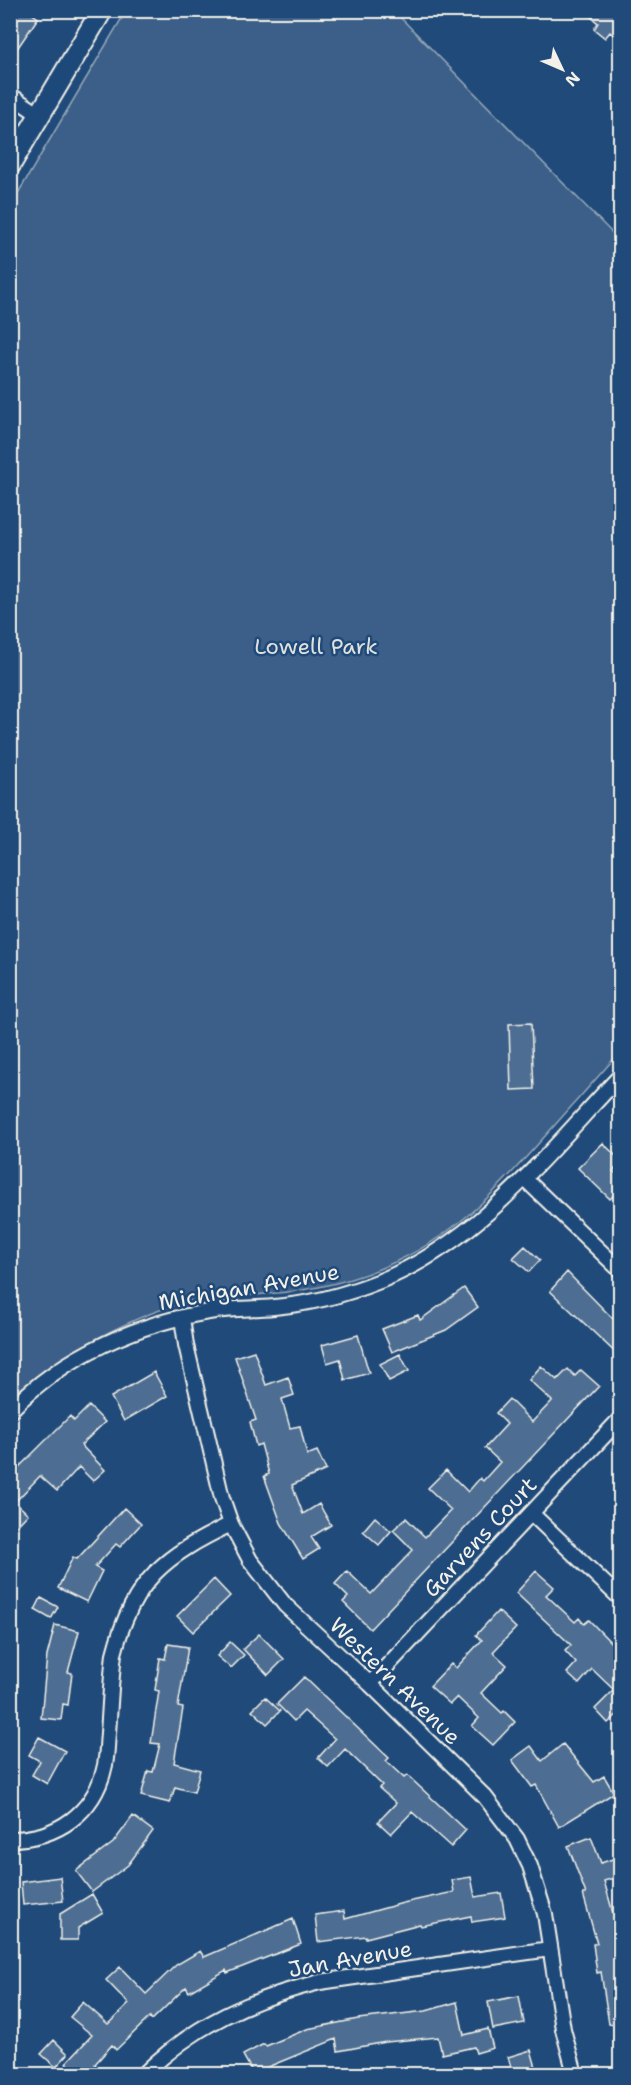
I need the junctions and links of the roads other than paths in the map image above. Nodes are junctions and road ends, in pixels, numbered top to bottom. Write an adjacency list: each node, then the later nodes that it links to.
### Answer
1 (102, 10): 3 (street)
2 (10, 95): 3 (street)
3 (40, 115): 4 (street)
4 (10, 165)
5 (621, 1076): 6 (street, Michigan Avenue)
6 (525, 1179): 7 (street); 8 (street, Michigan Avenue)
7 (621, 1270)
8 (182, 1318): 9 (street, Michigan Avenue); 12 (street, Western Avenue)
9 (10, 1411)
10 (621, 1419): 11 (street, Garvens Court)
11 (531, 1513): 13 (street); 14 (street, Garvens Court)
12 (231, 1524): 14 (street, Western Avenue); 15 (street)
13 (621, 1598)
14 (370, 1684): 16 (street, Western Avenue)
15 (10, 1839)
16 (550, 1949): 17 (street, Jan Avenue); 18 (street, Western Avenue)
17 (144, 2074)
18 (575, 2074)

